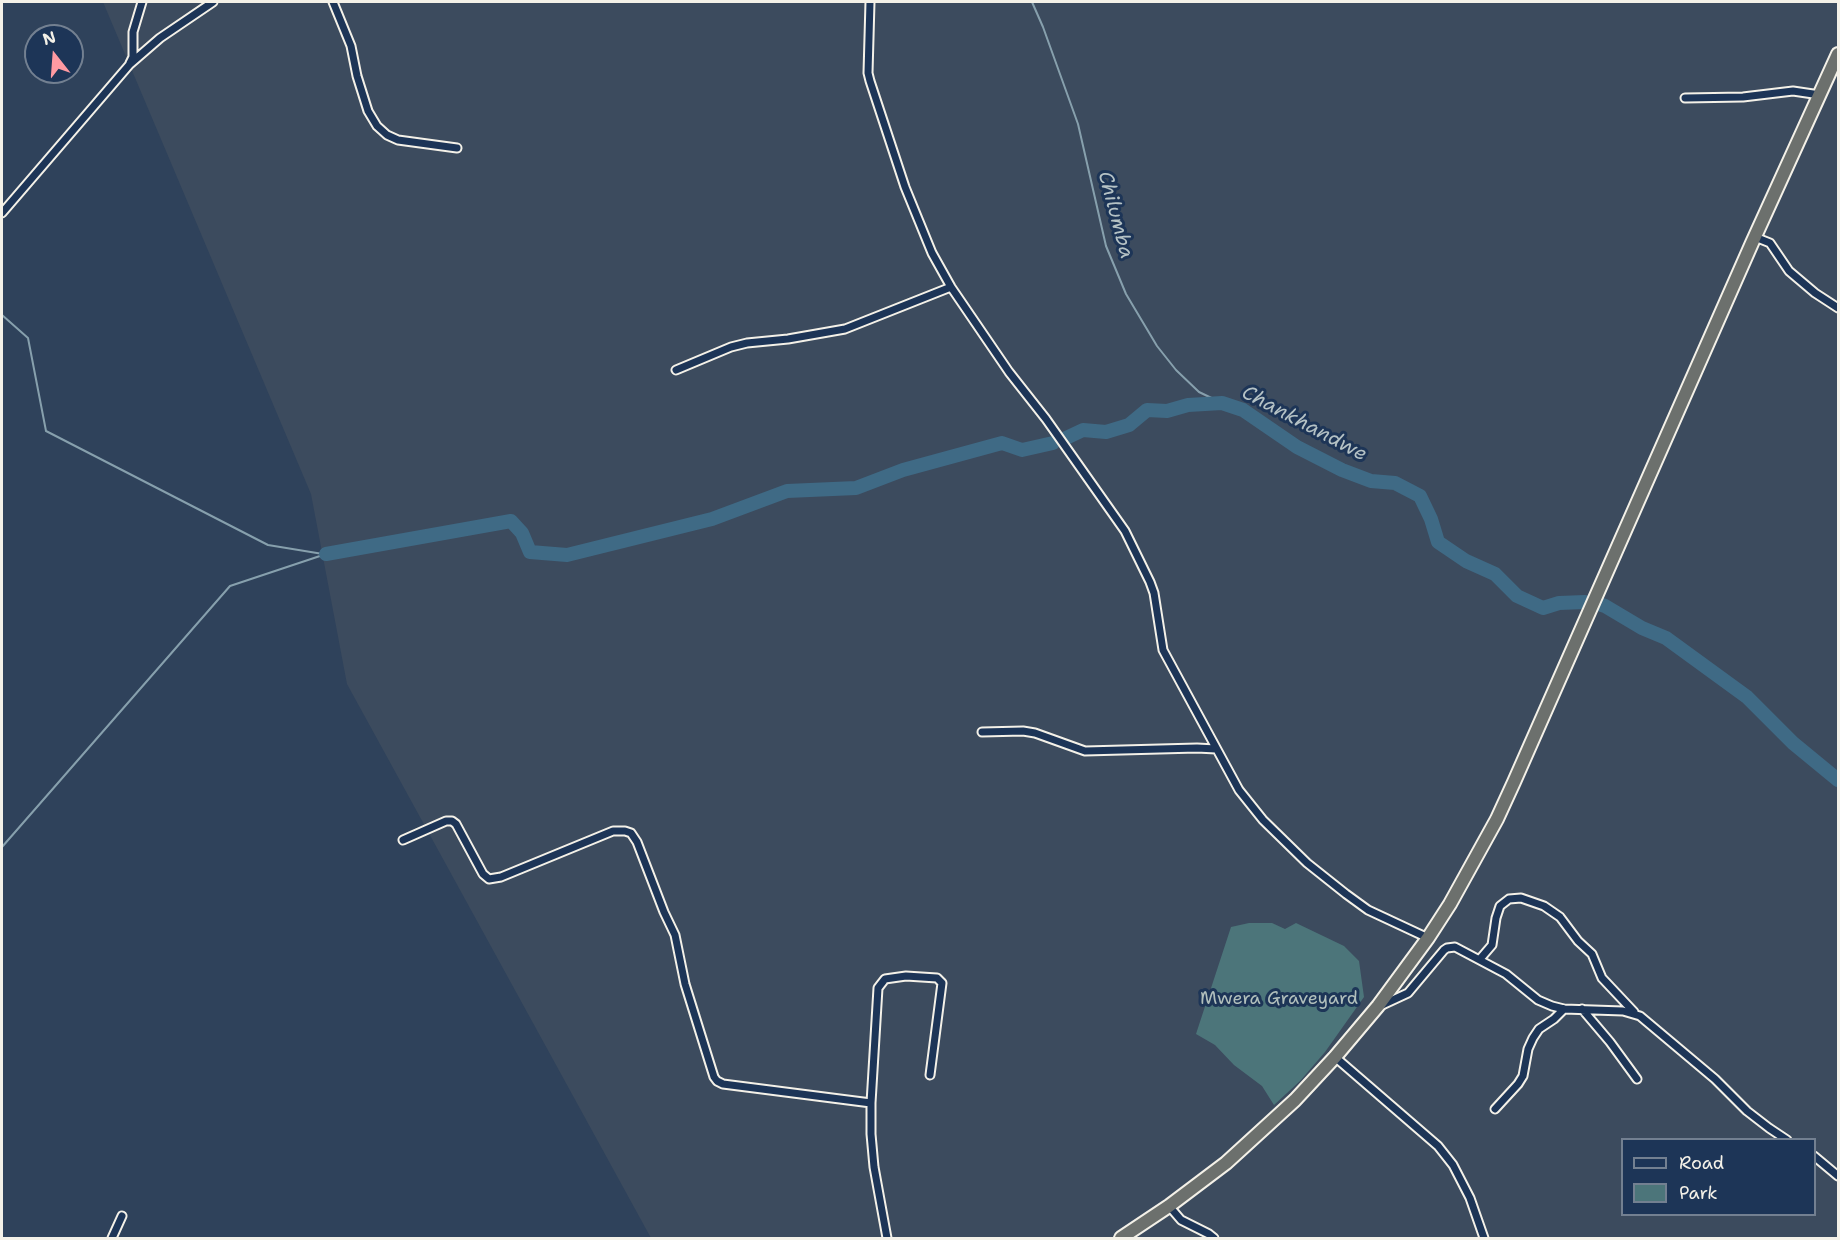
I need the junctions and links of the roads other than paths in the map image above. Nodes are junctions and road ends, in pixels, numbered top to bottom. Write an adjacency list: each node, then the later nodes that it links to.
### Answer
1 (142, 2): 6 (street)
2 (213, 2): 6 (street)
3 (333, 2): 9 (street)
4 (870, 2): 12 (street)
5 (1839, 54): 7 (highway)
6 (130, 64): 10 (street)
7 (1820, 95): 8 (street); 11 (highway)
8 (1684, 98)
9 (457, 148)
10 (2, 213)
11 (1755, 237): 13 (street); 18 (highway)
12 (951, 287): 14 (street); 16 (street)
13 (1839, 308)
14 (676, 370)
15 (982, 732): 16 (street)
16 (1216, 749): 18 (street)
17 (403, 840): 27 (street)
18 (1428, 938): 20 (highway)
19 (1480, 959): 20 (street); 21 (street); 23 (street)
20 (1378, 1006): 24 (highway)
21 (1564, 1009): 22 (street); 28 (street)
22 (1582, 1009): 23 (street); 26 (street)
23 (1636, 1014): 29 (street)
24 (1335, 1058): 32 (highway); 38 (street)
25 (930, 1075): 27 (street)
26 (1637, 1079)
27 (871, 1103): 35 (street)
28 (1495, 1110)
29 (1784, 1138)
30 (1816, 1157): 31 (street)
31 (1839, 1176)
32 (1169, 1206): 36 (highway); 37 (street)
33 (122, 1216): 34 (street)
34 (112, 1239)
35 (887, 1239)
36 (1121, 1239)
37 (1214, 1239)
38 (1484, 1239)

